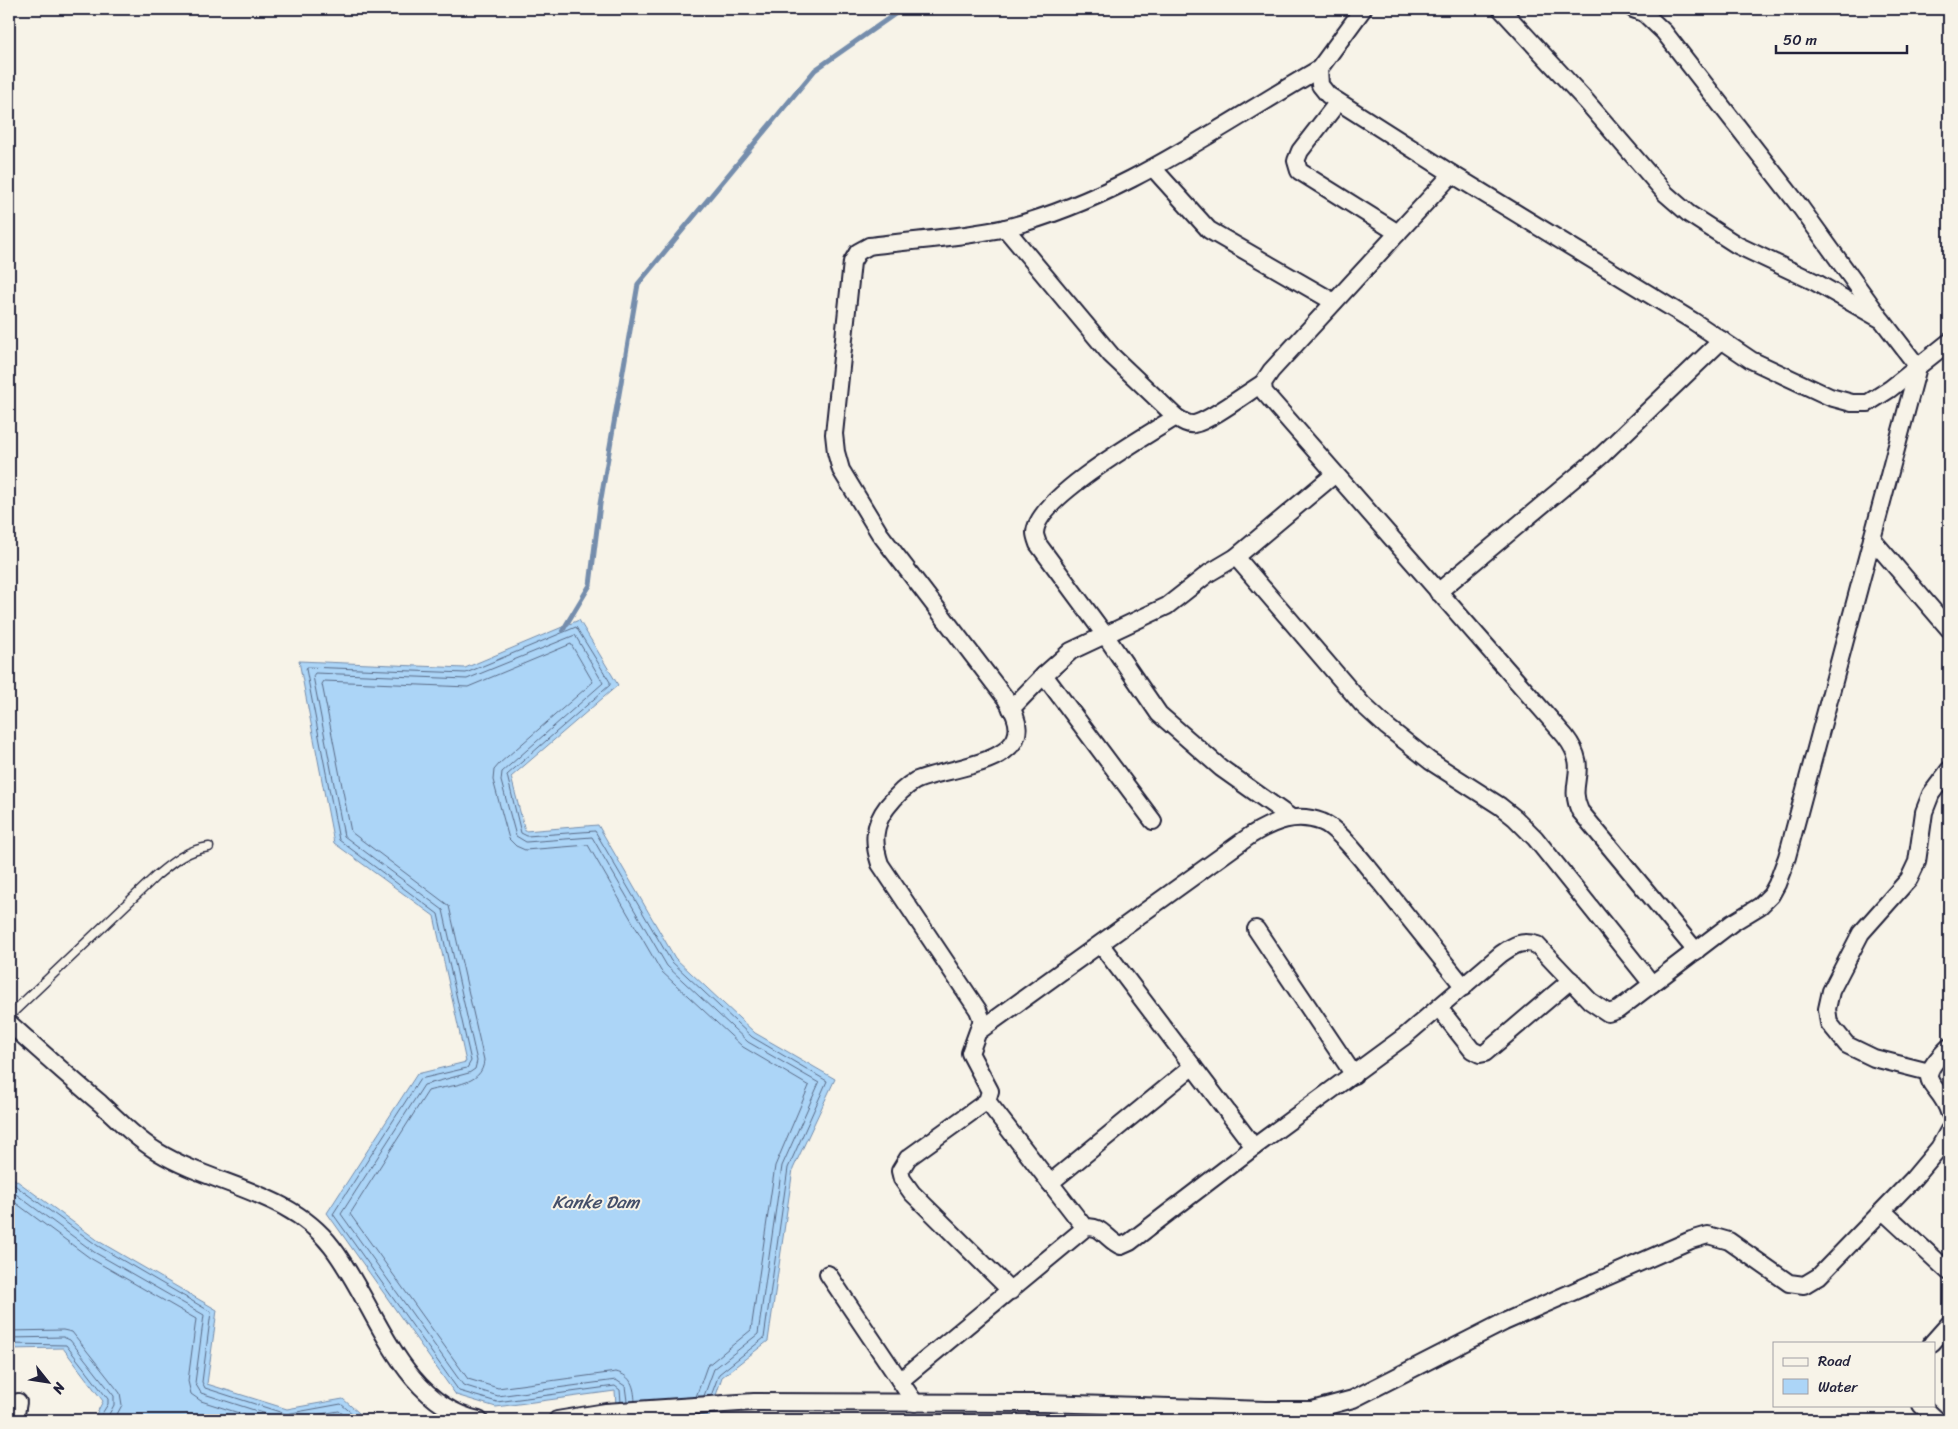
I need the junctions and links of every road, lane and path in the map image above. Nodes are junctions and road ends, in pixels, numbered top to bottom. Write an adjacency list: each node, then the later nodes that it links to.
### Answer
1 (1363, 9): 4 (street)
2 (1502, 9): 11 (street)
3 (1633, 9): 11 (street)
4 (1320, 69): 5 (street); 6 (street)
5 (1338, 102): 7 (street); 9 (street)
6 (1153, 168): 8 (street); 10 (street)
7 (1452, 174): 9 (street); 12 (street)
8 (1005, 228): 16 (street); 24 (street)
9 (1398, 233): 10 (street)
10 (1334, 302): 15 (street)
11 (1882, 320): 14 (street)
12 (1722, 340): 14 (street); 20 (street)
13 (1949, 342): 14 (street)
14 (1918, 367): 18 (street)
15 (1263, 383): 16 (street); 17 (street)
16 (1176, 417): 22 (street)
17 (1335, 474): 19 (street); 20 (street)
18 (1872, 540): 21 (street); 31 (street)
19 (1236, 557): 22 (street); 33 (street)
20 (1438, 592): 31 (street)
21 (1949, 629)
22 (1106, 635): 23 (street); 26 (street)
23 (1044, 675): 24 (street); 27 (street)
24 (1011, 709): 38 (street)
25 (1949, 770): 41 (street)
26 (1290, 817): 30 (street); 34 (street)
27 (1153, 821)
28 (209, 847): 36 (lane)
29 (1256, 929): 42 (street)
30 (1102, 945): 38 (street); 40 (street)
31 (1696, 951): 33 (street)
32 (1571, 980): 33 (street); 34 (street); 35 (street)
33 (1652, 984)
34 (1464, 987): 35 (street)
35 (1439, 1008): 42 (street)
36 (9, 1016)
37 (9, 1023): 61 (street)
38 (979, 1031): 43 (street)
39 (1949, 1047): 41 (street)
40 (1193, 1066): 46 (street); 47 (street)
41 (1929, 1072): 44 (street)
42 (1354, 1075): 46 (street)
43 (987, 1101): 47 (street); 52 (street)
44 (1949, 1109)
45 (1949, 1130): 48 (street)
46 (1254, 1147): 49 (street)
47 (1050, 1183): 49 (street)
48 (1883, 1211): 50 (street); 59 (street)
49 (1085, 1228): 52 (street)
50 (1949, 1272)
51 (828, 1274): 55 (street)
52 (1010, 1291): 55 (street)
53 (1949, 1324): 54 (street)
54 (1933, 1342)
55 (900, 1381): 57 (street)
56 (18, 1402): 60 (street)
57 (915, 1403): 59 (street); 62 (street)
58 (1922, 1406): 63 (street)
59 (1241, 1415)
60 (15, 1420)
61 (479, 1420)
62 (557, 1420)
63 (1937, 1420)

